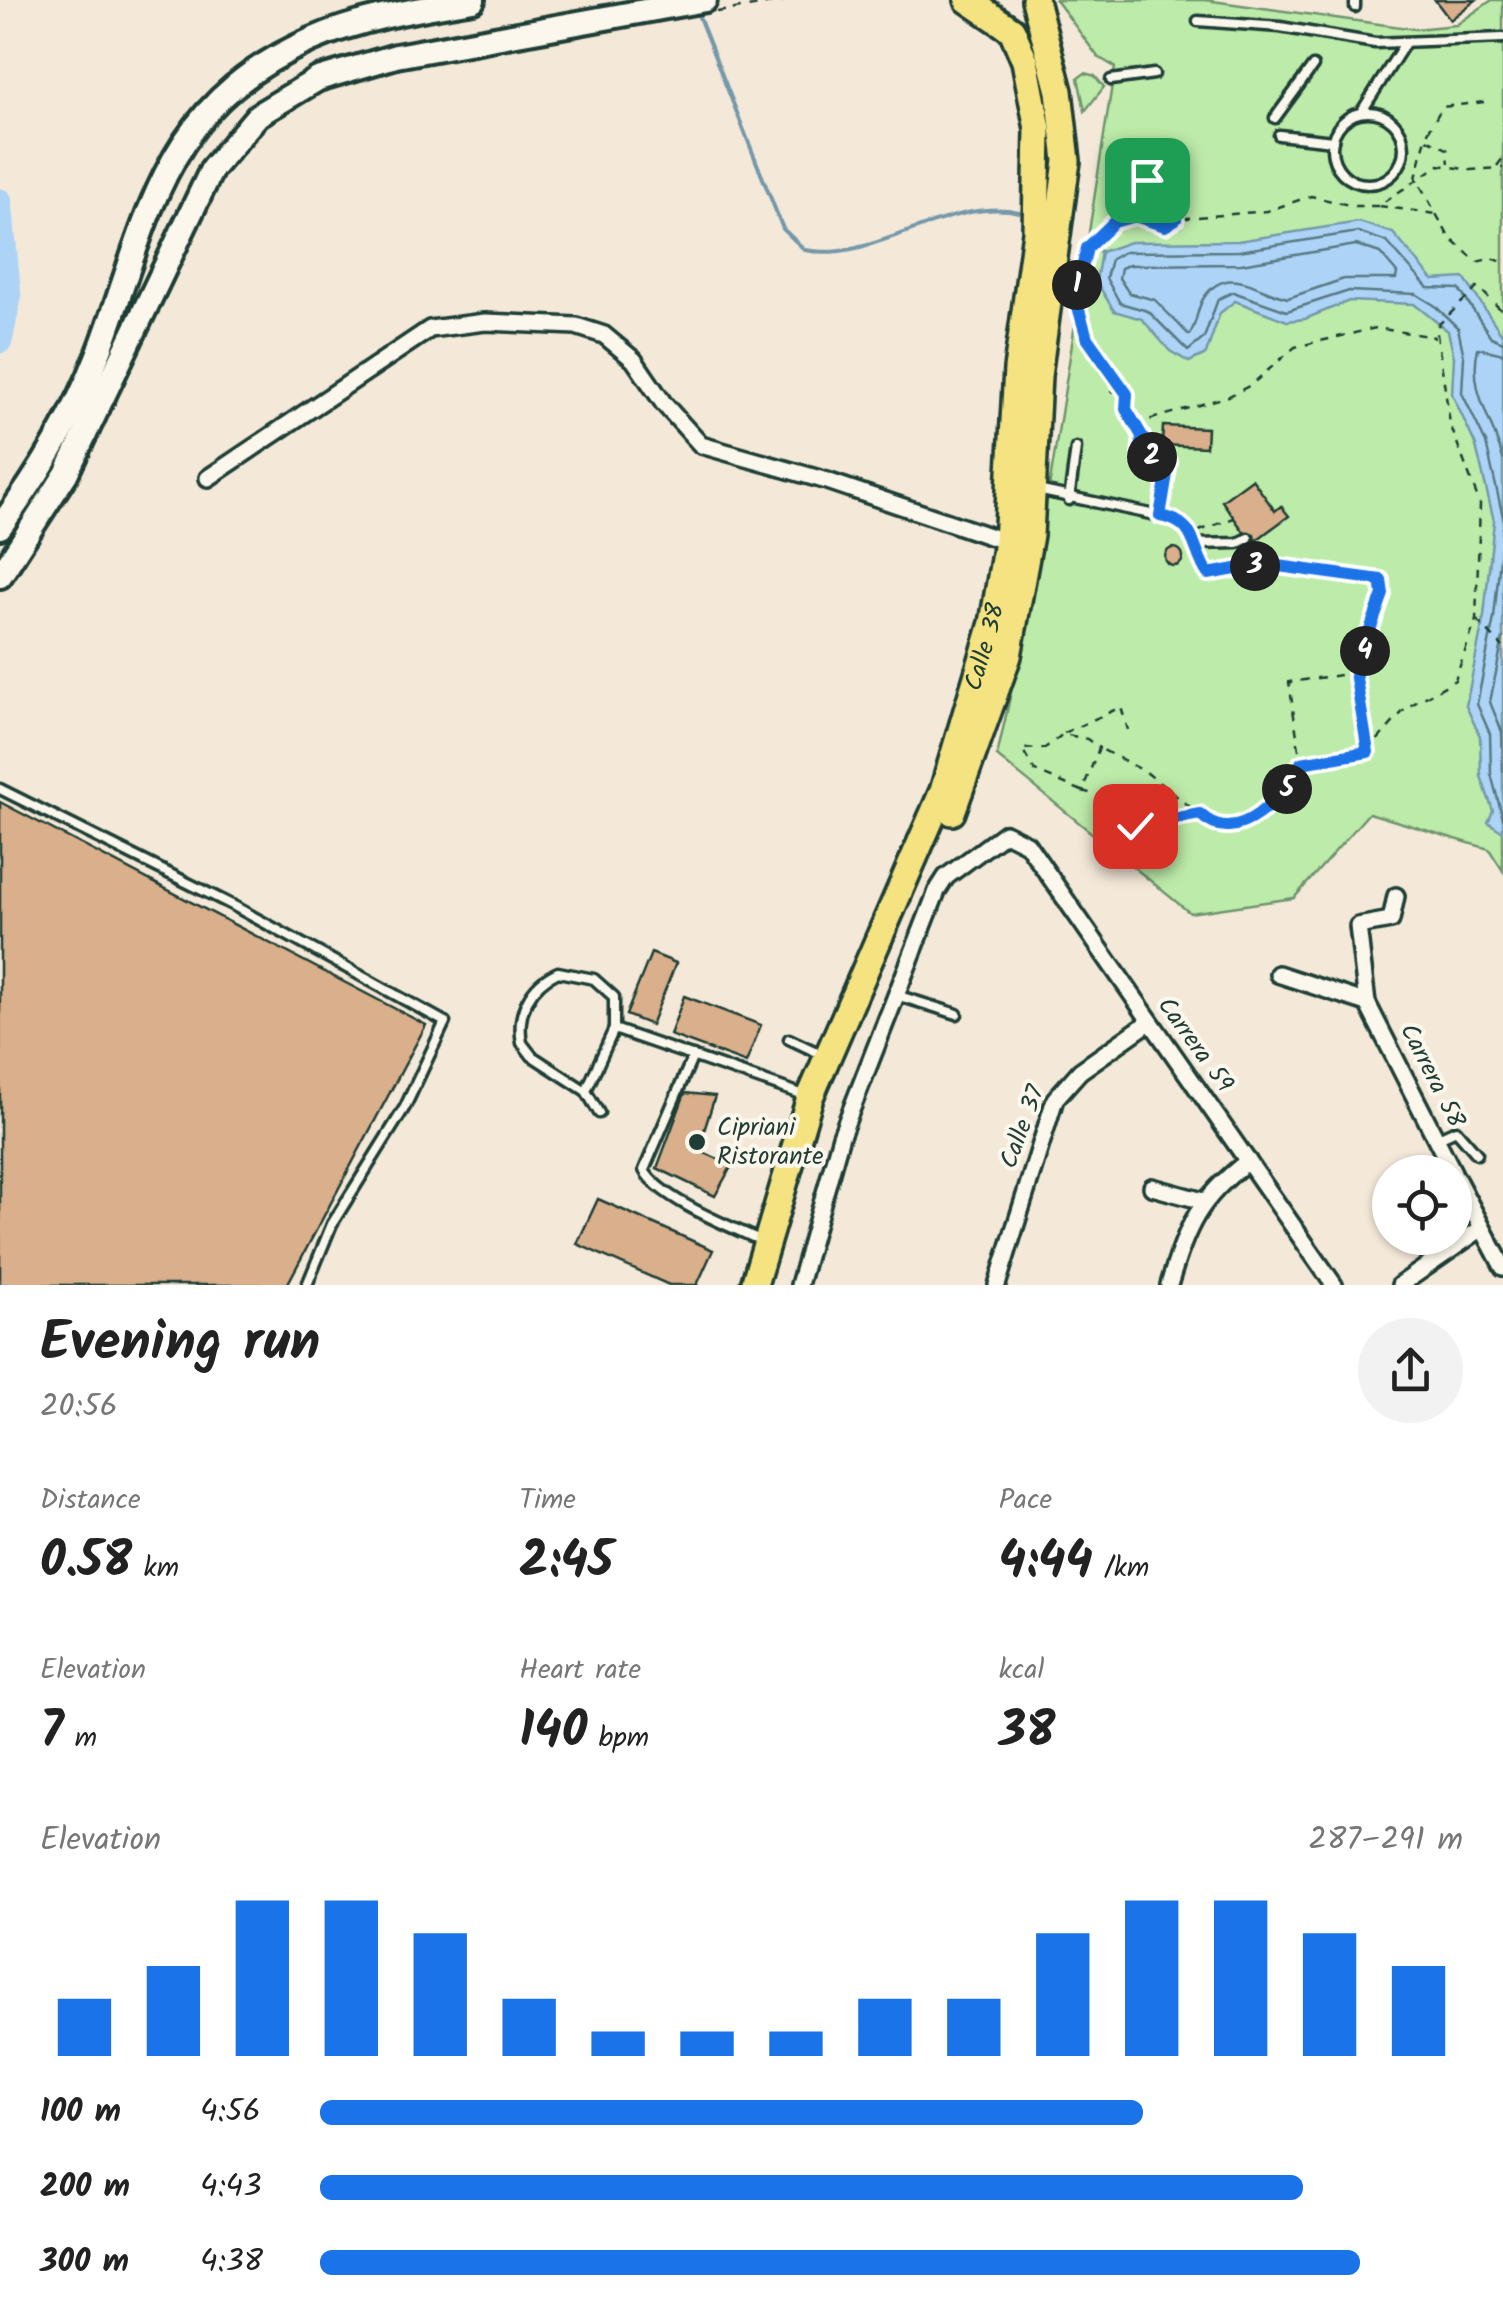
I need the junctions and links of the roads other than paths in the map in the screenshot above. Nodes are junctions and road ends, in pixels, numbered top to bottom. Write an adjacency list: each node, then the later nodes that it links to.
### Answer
1 (473, 0): 19 (street)
2 (704, 0): 23 (street)
3 (968, 0): 21 (main road, Calle 38)
4 (1035, 0): 17 (main road, Calle 38)
5 (1198, 22): 7 (lane)
6 (1503, 38): 7 (lane)
7 (1405, 43): 11 (lane)
8 (1313, 66): 12 (lane)
9 (1154, 74): 10 (lane)
10 (1111, 80)
11 (1362, 111): 14 (lane); 14 (lane)
12 (1274, 118)
13 (1279, 135): 14 (lane)
14 (1332, 141)
15 (1076, 448): 18 (lane)
16 (208, 478): 21 (street)
17 (1032, 488): 18 (lane); 51 (main road, Calle 38)
18 (1069, 500): 22 (lane)
19 (0, 527)
20 (1248, 538): 22 (lane)
21 (1007, 542): 35 (main road, Calle 38)
22 (1196, 544): 24 (lane)
23 (0, 576)
24 (1355, 672)
25 (0, 789): 49 (lane)
26 (1396, 896): 29 (street, Carrera 58)
27 (1278, 974): 29 (street)
28 (896, 995): 30 (lane); 31 (street, Carrera 59); 52 (street)
29 (1367, 1002): 39 (street, Carrera 58)
30 (957, 1014)
31 (1148, 1023): 42 (street, Carrera 59); 53 (street, Calle 37)
32 (614, 1029): 34 (lane); 36 (lane); 36 (lane)
33 (789, 1039): 35 (lane)
34 (693, 1056): 37 (lane); 47 (lane)
35 (826, 1056): 37 (main road, Calle 38)
36 (586, 1092): 38 (lane)
37 (810, 1097): 47 (main road, Calle 38)
38 (599, 1112)
39 (1436, 1139): 40 (lane); 41 (street, Carrera 58)
40 (1477, 1154)
41 (1444, 1155)
42 (1248, 1161): 44 (street); 55 (street, Carrera 59)
43 (1152, 1187): 44 (street)
44 (1203, 1201): 54 (street)
45 (1472, 1209): 46 (street, Carrera 58)
46 (1482, 1228): 48 (street, Carrera 58); 56 (street)
47 (766, 1243): 50 (main road, Calle 38)
48 (1503, 1267)
49 (307, 1285)
50 (754, 1285)
51 (772, 1285)
52 (800, 1285)
53 (997, 1285)
54 (1168, 1285)
55 (1334, 1285)
56 (1400, 1285)

